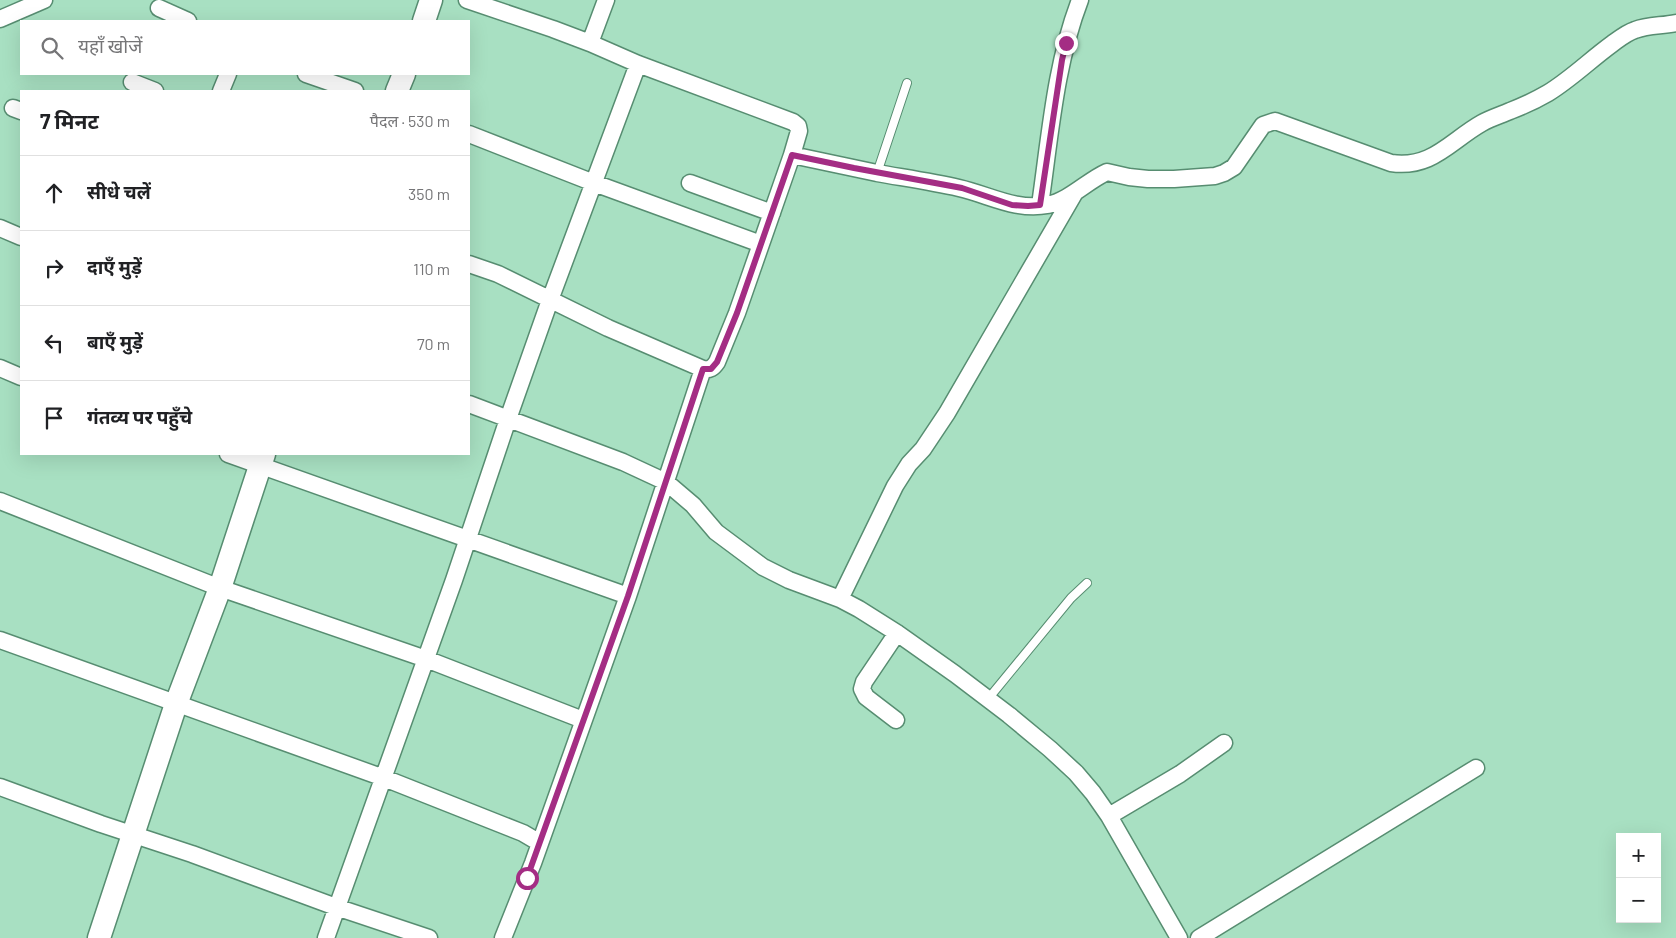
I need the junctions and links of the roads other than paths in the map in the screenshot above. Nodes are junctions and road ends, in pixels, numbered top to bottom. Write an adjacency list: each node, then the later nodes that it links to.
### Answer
1 (44, 0): 7 (street)
2 (431, 0): 9 (main road)
3 (467, 0): 11 (street)
4 (606, 0): 11 (street)
5 (1080, 0): 28 (street)
6 (159, 8): 8 (street)
7 (0, 19)
8 (186, 20)
9 (424, 20)
10 (1676, 23): 27 (street)
11 (590, 43): 12 (street)
12 (638, 64): 23 (street); 26 (street)
13 (228, 75): 19 (street)
14 (309, 75): 20 (street)
15 (404, 75): 21 (main road)
16 (132, 82): 18 (street)
17 (907, 82): 24 (lane)
18 (152, 90)
19 (221, 90)
20 (352, 90)
21 (397, 90)
22 (470, 134): 26 (street)
23 (792, 155): 24 (street); 29 (street)
24 (877, 172): 28 (street)
25 (690, 183): 29 (street)
26 (594, 184): 32 (street); 34 (street)
27 (1074, 194): 28 (street); 48 (street)
28 (1040, 205)
29 (772, 213): 32 (street)
30 (0, 228): 31 (street)
31 (20, 237)
32 (761, 244): 36 (street)
33 (470, 264): 34 (street)
34 (550, 300): 36 (street); 39 (street)
35 (0, 368): 37 (street)
36 (703, 369): 42 (street)
37 (20, 376)
38 (470, 404): 39 (street)
39 (508, 419): 42 (street); 44 (street)
40 (235, 455): 41 (street)
41 (262, 459): 44 (street); 46 (main road)
42 (666, 482): 47 (street); 48 (street)
43 (0, 501): 46 (street)
44 (468, 539): 47 (street); 51 (street)
45 (1087, 583): 52 (lane)
46 (220, 588): 51 (street); 53 (main road)
47 (628, 596): 54 (street)
48 (840, 599): 49 (street)
49 (897, 633): 52 (street); 55 (street)
50 (0, 640): 53 (street)
51 (426, 659): 54 (street); 58 (street)
52 (988, 699): 60 (street)
53 (176, 704): 58 (street); 61 (main road)
54 (583, 720): 62 (street)
55 (896, 720)
56 (1224, 743): 60 (street)
57 (1476, 768): 69 (street)
58 (384, 778): 62 (street); 63 (street)
59 (0, 788): 61 (street)
60 (1109, 816): 68 (street)
61 (132, 834): 63 (street); 64 (main road)
62 (540, 843): 67 (street)
63 (336, 907): 65 (street); 66 (street)
64 (99, 938)
65 (326, 938)
66 (429, 938)
67 (503, 938)
68 (1179, 938)
69 (1199, 938)

